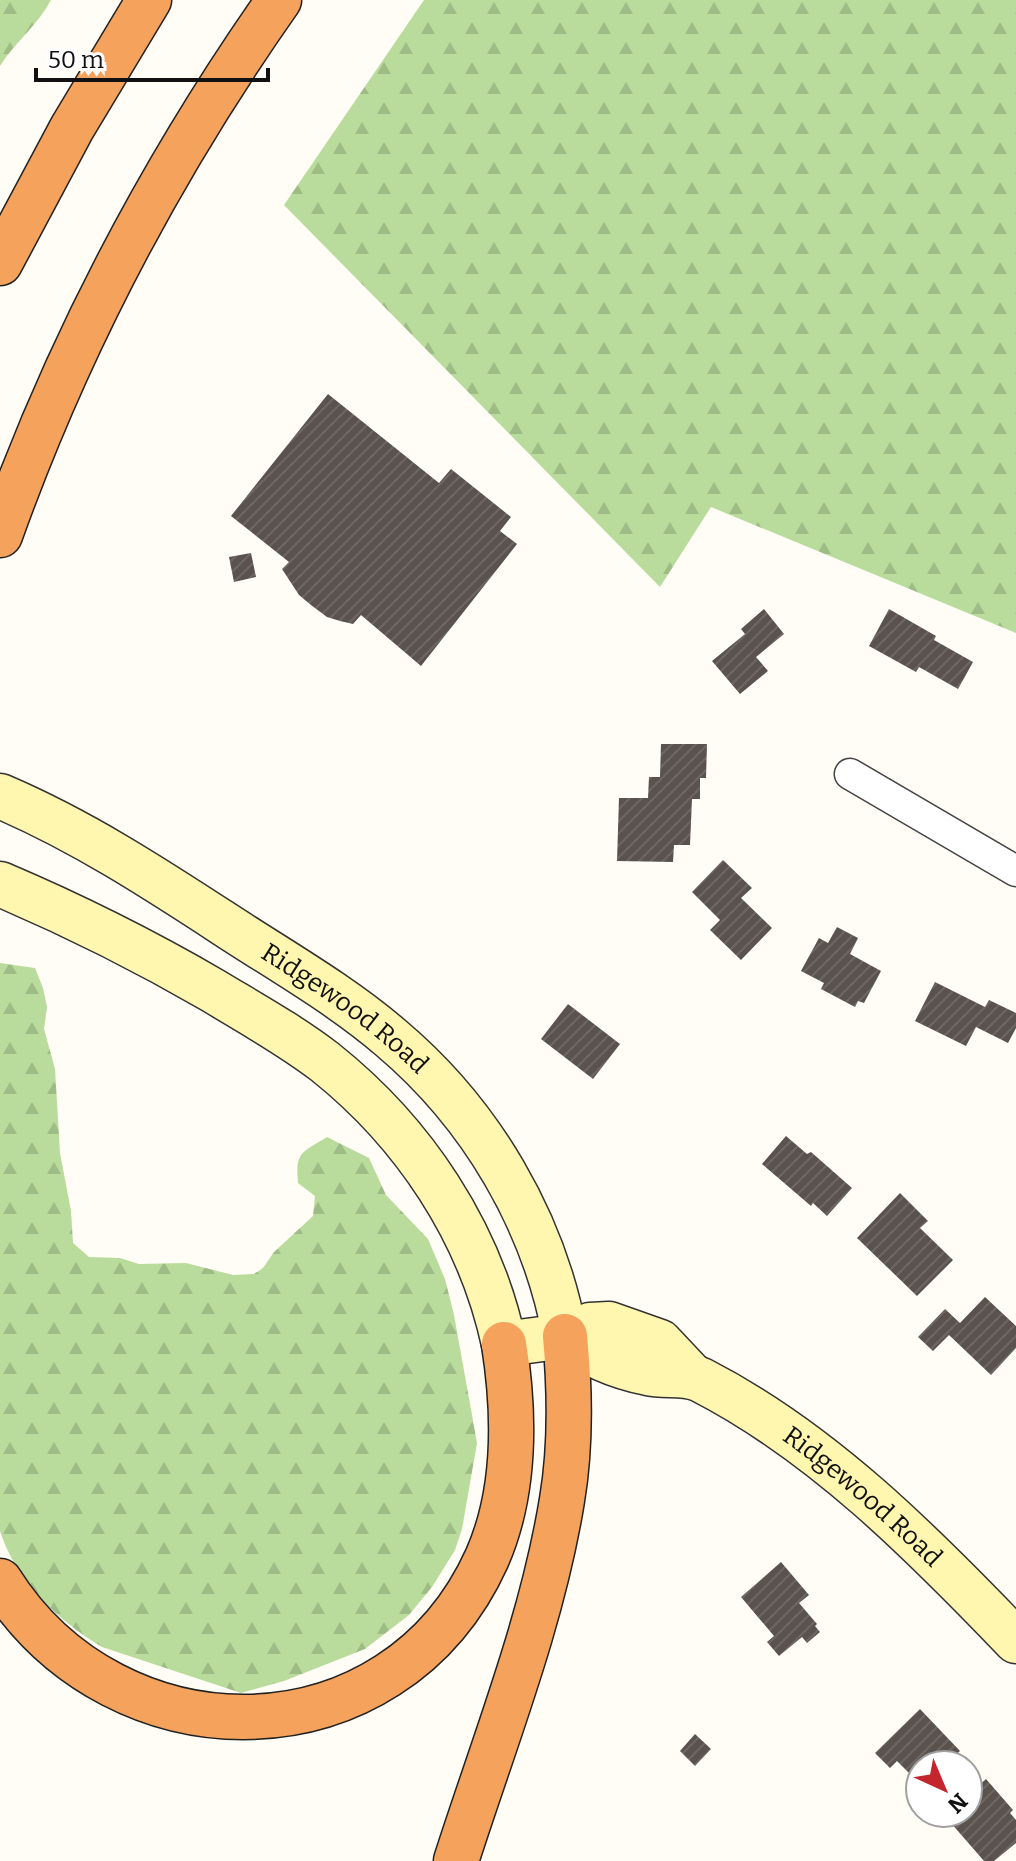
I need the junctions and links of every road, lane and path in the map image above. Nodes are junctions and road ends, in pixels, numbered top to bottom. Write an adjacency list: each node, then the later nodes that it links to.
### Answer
1 (149, 0): 3 (highway)
2 (279, 0): 4 (highway)
3 (0, 263)
4 (0, 535)
5 (850, 774): 7 (street)
6 (0, 796): 9 (main road, Ridgewood Road)
7 (1016, 871)
8 (0, 884): 10 (main road, Ridgewood Road)
9 (565, 1336): 10 (main road, Ridgewood Road); 12 (main road, Ridgewood Road); 13 (highway)
10 (504, 1344): 11 (highway)
11 (0, 1581)
12 (1016, 1641)
13 (456, 1861)

